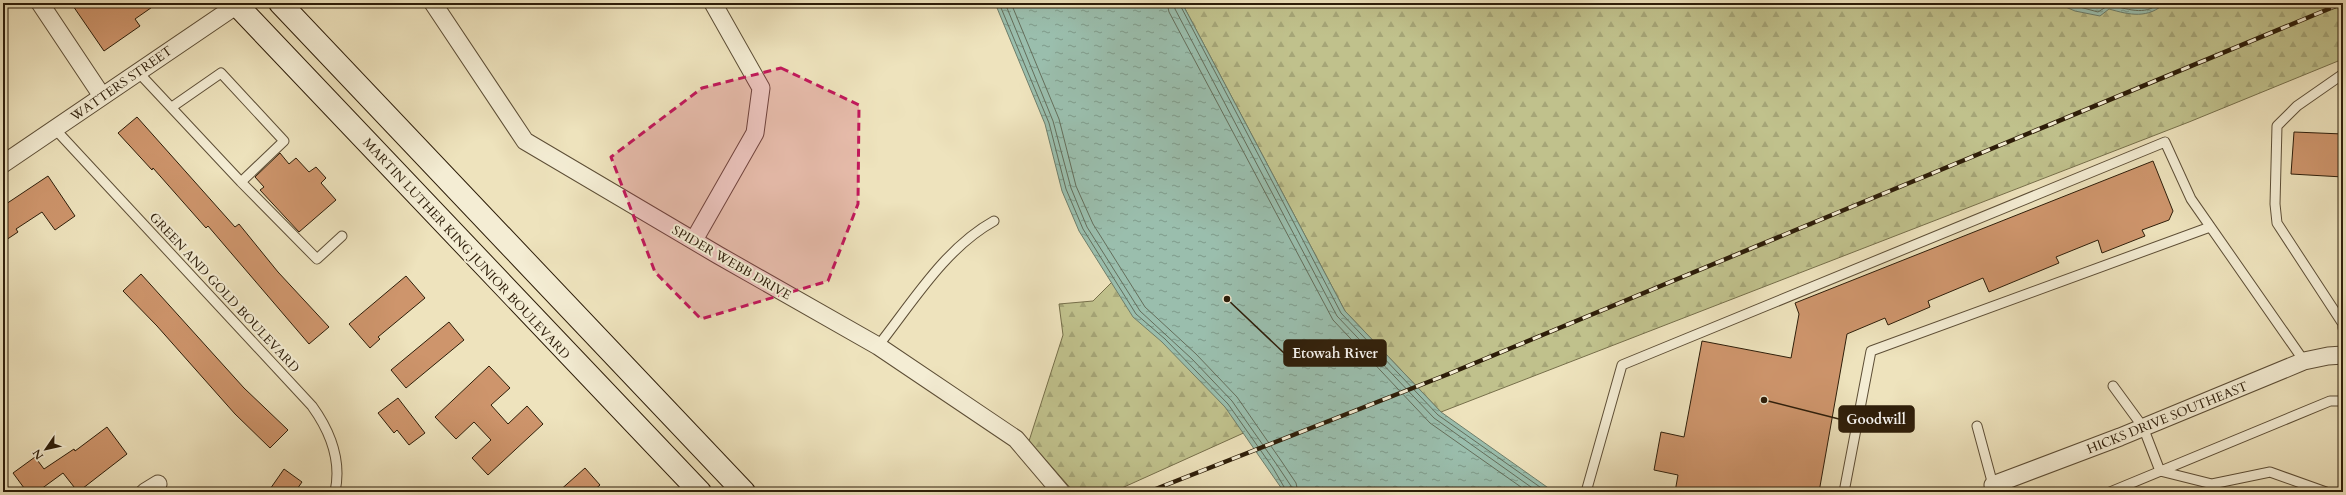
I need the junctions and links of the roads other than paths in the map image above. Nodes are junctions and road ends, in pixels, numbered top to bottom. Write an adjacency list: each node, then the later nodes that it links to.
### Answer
1 (40, 3): 8 (street)
2 (280, 3): 29 (main road)
3 (434, 3): 16 (street, SPIDER WEBB DRIVE)
4 (713, 3): 16 (street)
5 (237, 4): 6 (street, WATTERS STREET); 28 (main road, MARTIN LUTHER KING JUNIOR BOULEVARD)
6 (138, 72): 8 (street, WATTERS STREET); 9 (lane)
7 (2343, 74): 17 (lane)
8 (102, 96): 10 (street, WATTERS STREET)
9 (172, 107): 12 (lane); 12 (lane)
10 (55, 129): 11 (street, WATTERS STREET); 27 (lane, GREEN AND GOLD BOULEVARD)
11 (3, 164)
12 (241, 182): 15 (lane)
13 (994, 221): 18 (lane)
14 (2210, 227): 20 (lane); 31 (lane); 32 (lane)
15 (342, 236)
16 (694, 240): 18 (street, SPIDER WEBB DRIVE)
17 (2343, 328)
18 (878, 346): 30 (street, SPIDER WEBB DRIVE)
19 (2343, 355): 20 (street, HICKS DRIVE SOUTHEAST)
20 (2304, 361): 24 (street, HICKS DRIVE SOUTHEAST)
21 (2113, 386): 24 (lane)
22 (2343, 401): 25 (lane)
23 (1977, 426): 26 (lane)
24 (2143, 427): 25 (lane); 26 (street, HICKS DRIVE SOUTHEAST)
25 (2160, 471): 33 (lane); 34 (lane)
26 (1992, 489)
27 (335, 492)
28 (700, 492)
29 (744, 492)
30 (1061, 492)
31 (1586, 492)
32 (1844, 492)
33 (2110, 492)
34 (2326, 492)

